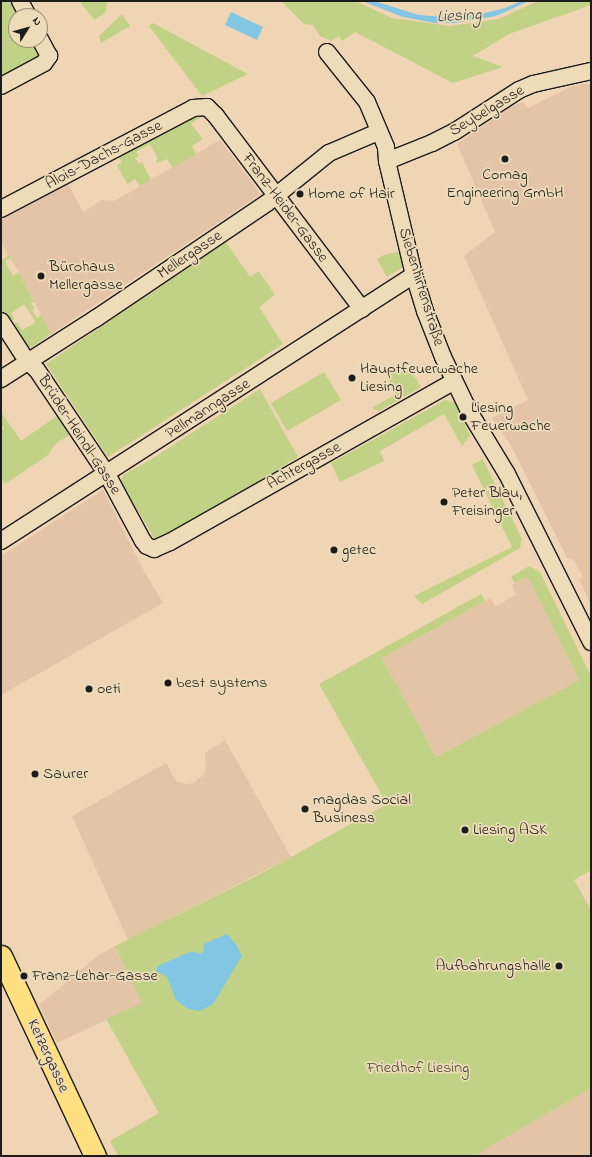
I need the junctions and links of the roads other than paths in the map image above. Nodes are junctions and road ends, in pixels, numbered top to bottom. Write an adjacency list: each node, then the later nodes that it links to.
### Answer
1 (45, 48): 4 (street)
2 (327, 52): 6 (street, Siebenhirtenstraße)
3 (591, 71): 7 (street, Seybelgasse)
4 (1, 86)
5 (208, 108): 8 (street, Franz-Heider-Gasse); 9 (street, Alois-Dachs-Gasse)
6 (378, 132): 7 (street, Siebenhirtenstraße); 8 (street, Mellergasse)
7 (387, 161): 10 (street, Siebenhirtenstraße)
8 (276, 196): 11 (street, Franz-Heider-Gasse); 13 (street, Mellergasse)
9 (1, 209)
10 (414, 275): 11 (street, Pellmanngasse); 15 (street, Siebenhirtenstraße)
11 (362, 309): 16 (street, Pellmanngasse)
12 (1, 321): 13 (street, Brüder-Heindl-Gasse)
13 (28, 361): 14 (street, Mellergasse); 16 (street, Brüder-Heindl-Gasse)
14 (1, 379)
15 (454, 381): 18 (street, Achtergasse); 19 (street, Siebenhirtenstraße)
16 (107, 474): 17 (street, Pellmanngasse); 18 (street, Brüder-Heindl-Gasse)
17 (1, 541)
18 (154, 549)
19 (591, 642)
20 (1, 956): 21 (main road, Ketzergasse)
21 (95, 1156)

